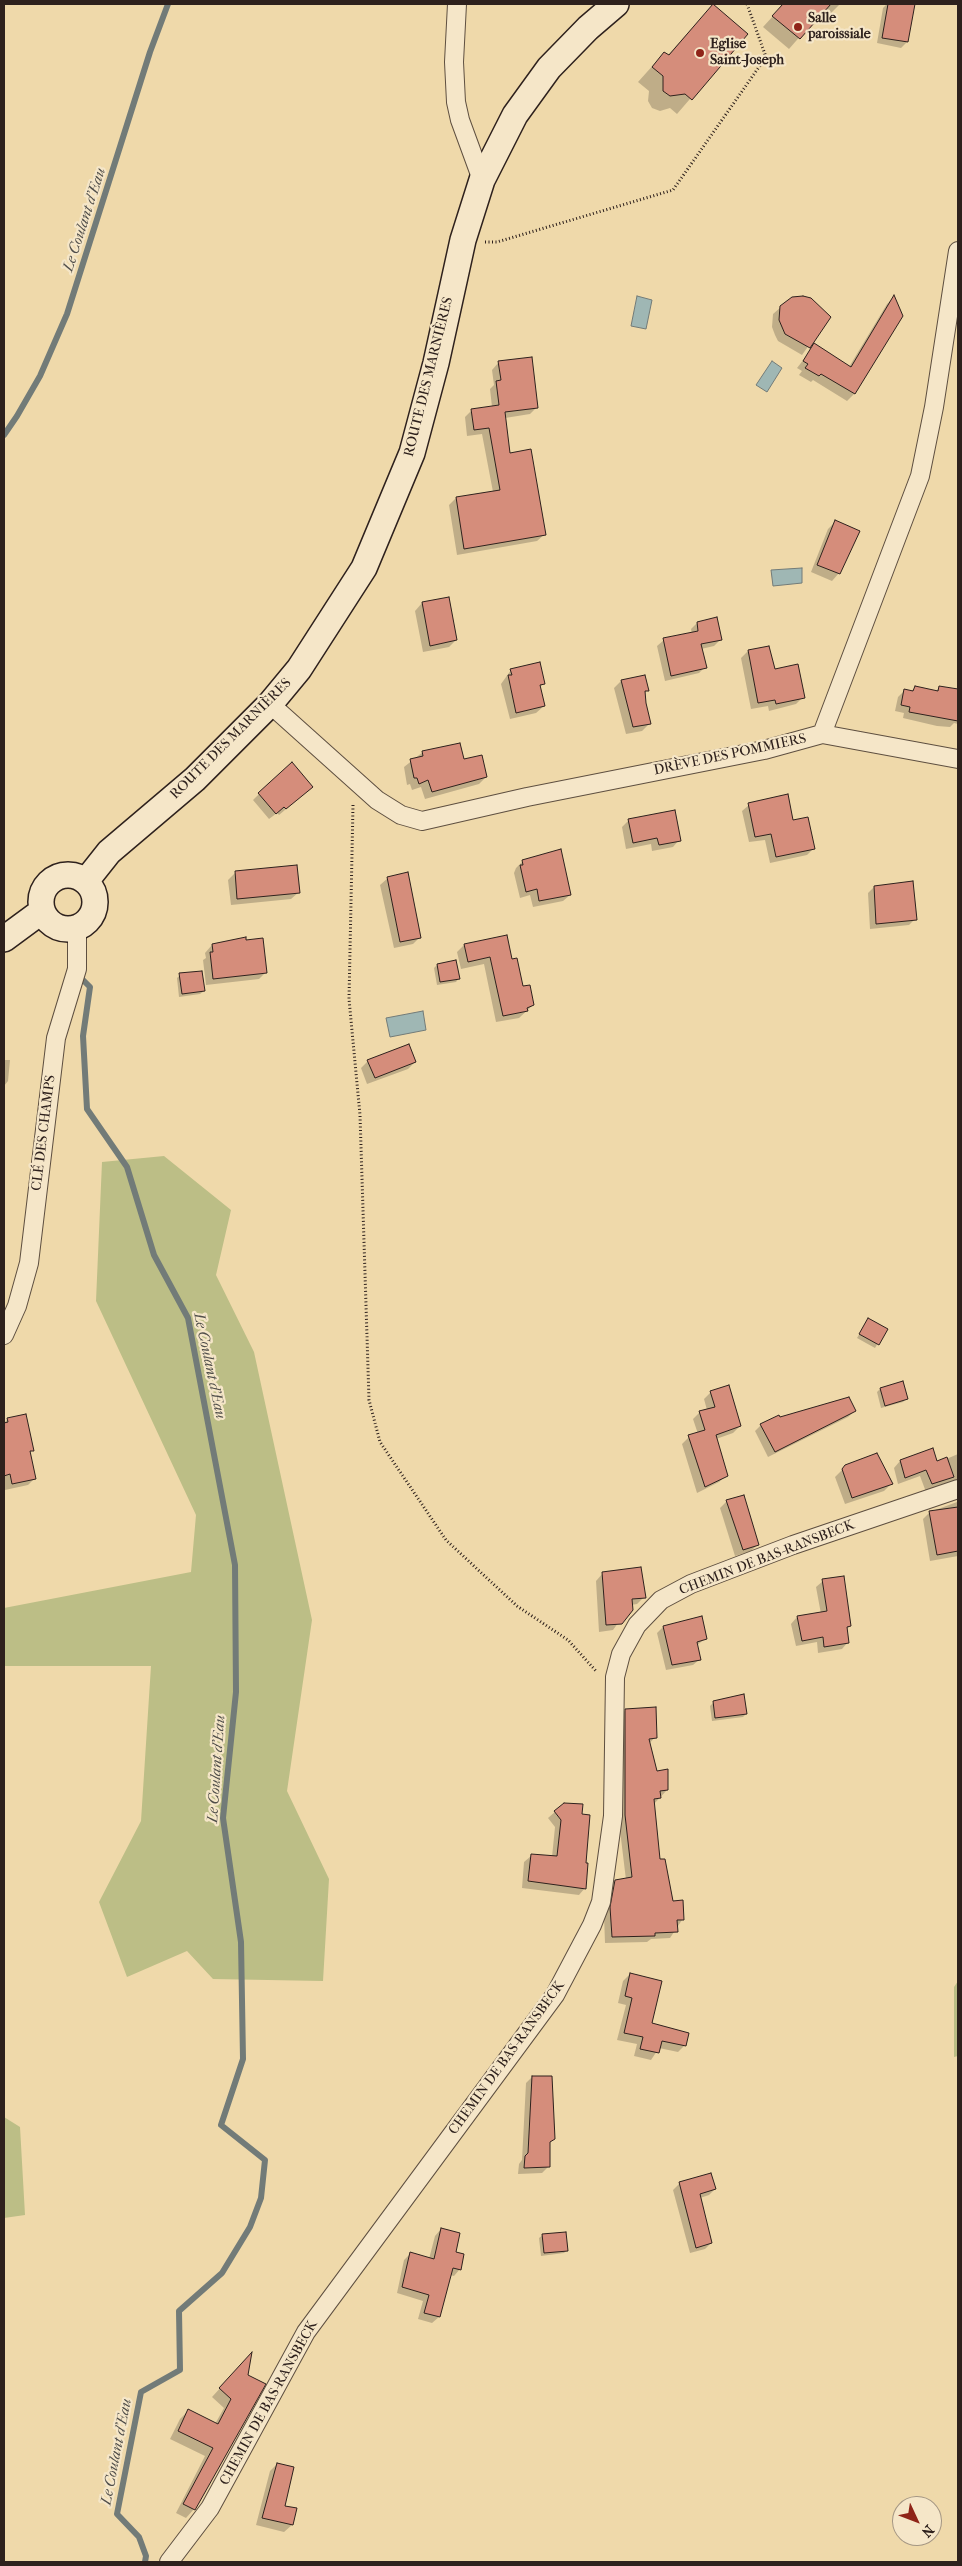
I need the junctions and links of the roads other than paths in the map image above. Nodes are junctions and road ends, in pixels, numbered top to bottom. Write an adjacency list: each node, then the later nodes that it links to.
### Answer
1 (458, 4): 3 (street)
2 (616, 4): 3 (street, ROUTE DES MARNIÈRES)
3 (482, 180): 5 (street, ROUTE DES MARNIÈRES)
4 (958, 251): 6 (street, DRÈVE DES POMMIERS)
5 (270, 704): 6 (street, DRÈVE DES POMMIERS); 8 (street, ROUTE DES MARNIÈRES)
6 (822, 734): 7 (street)
7 (958, 759)
8 (86, 881): 9 (street); 10 (street)
9 (42, 911): 10 (street); 11 (street)
10 (77, 929): 12 (street, CLÉ DES CHAMPS)
11 (4, 939)
12 (4, 1336)
13 (958, 1489): 14 (street, CHEMIN DE BAS-RANSBECK)
14 (169, 2562)

